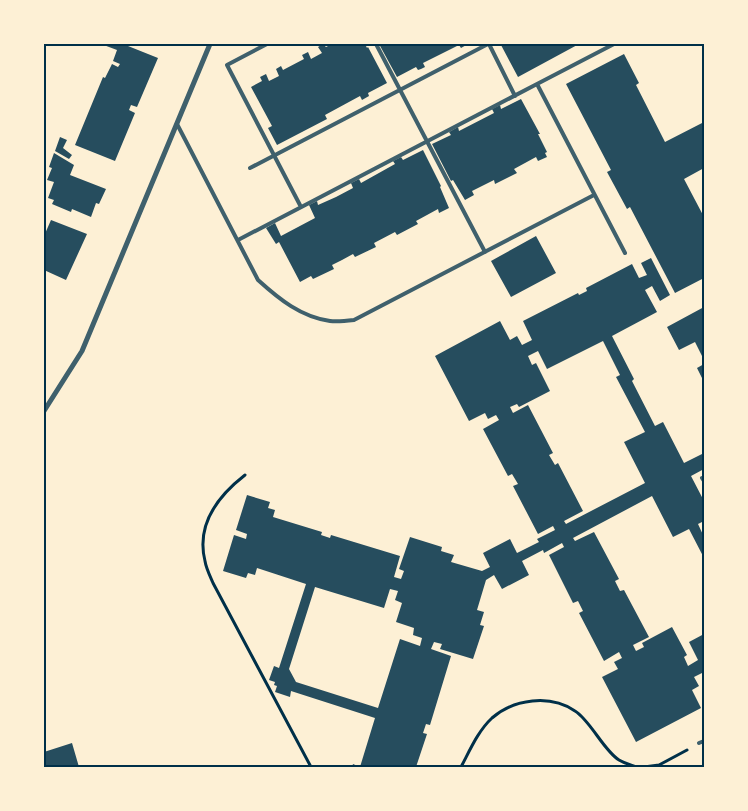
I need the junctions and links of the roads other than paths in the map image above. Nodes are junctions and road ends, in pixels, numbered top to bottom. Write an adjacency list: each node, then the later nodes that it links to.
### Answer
1 (210, 44): 9 (street)
2 (267, 44): 11 (lane)
3 (376, 44): 7 (lane)
4 (488, 44): 7 (lane); 8 (lane)
5 (614, 44): 6 (lane)
6 (537, 84): 8 (lane); 13 (lane)
7 (400, 90): 10 (lane); 11 (lane)
8 (515, 96): 10 (lane)
9 (177, 124): 15 (lane); 18 (street)
10 (427, 141): 14 (lane); 16 (lane)
11 (274, 156): 12 (lane); 14 (lane)
12 (250, 168)
13 (594, 195): 16 (lane); 17 (lane)
14 (301, 207): 15 (lane)
15 (238, 240): 16 (lane)
16 (485, 252)
17 (625, 253)
18 (44, 411)
19 (704, 741): 20 (lane)
20 (699, 744)

